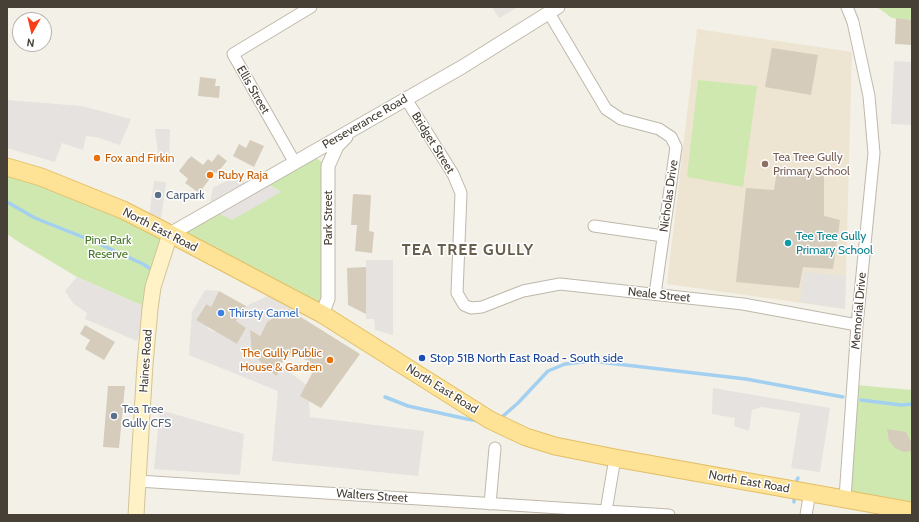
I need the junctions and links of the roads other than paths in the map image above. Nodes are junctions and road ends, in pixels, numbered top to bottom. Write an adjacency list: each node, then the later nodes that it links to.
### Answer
1 (311, 7): 7 (street, Ellis Street)
2 (847, 7): 16 (street, Memorial Drive)
3 (554, 10): 4 (street, Perseverance Road); 12 (street, Nicholas Drive)
4 (406, 99): 5 (street, Perseverance Road); 14 (street, Bridget Street)
5 (353, 130): 6 (street, Perseverance Road); 8 (street, Park Street)
6 (310, 154): 7 (street, Perseverance Road); 8 (street)
7 (294, 163): 11 (street, Perseverance Road)
8 (328, 166): 15 (street, Park Street)
9 (7, 167): 11 (main road, North East Road)
10 (594, 226): 12 (street)
11 (170, 234): 15 (main road, North East Road); 19 (main road, Haines Road)
12 (663, 236): 13 (street, Nicholas Drive)
13 (655, 294): 14 (street, Neale Street); 16 (street, Neale Street)
14 (464, 305)
15 (322, 314): 18 (main road, North East Road)
16 (857, 325): 21 (street, Memorial Drive)
17 (495, 448): 22 (street)
18 (615, 458): 20 (main road, North East Road); 23 (street)
19 (138, 481): 22 (street, Walters Street); 25 (main road, Haines Road)
20 (810, 492): 21 (main road, North East Road); 27 (street)
21 (845, 498): 24 (main road, North East Road)
22 (490, 504): 23 (street, Walters Street)
23 (606, 511): 26 (street, Walters Street)
24 (912, 511)
25 (136, 515)
26 (669, 515)
27 (806, 515)

